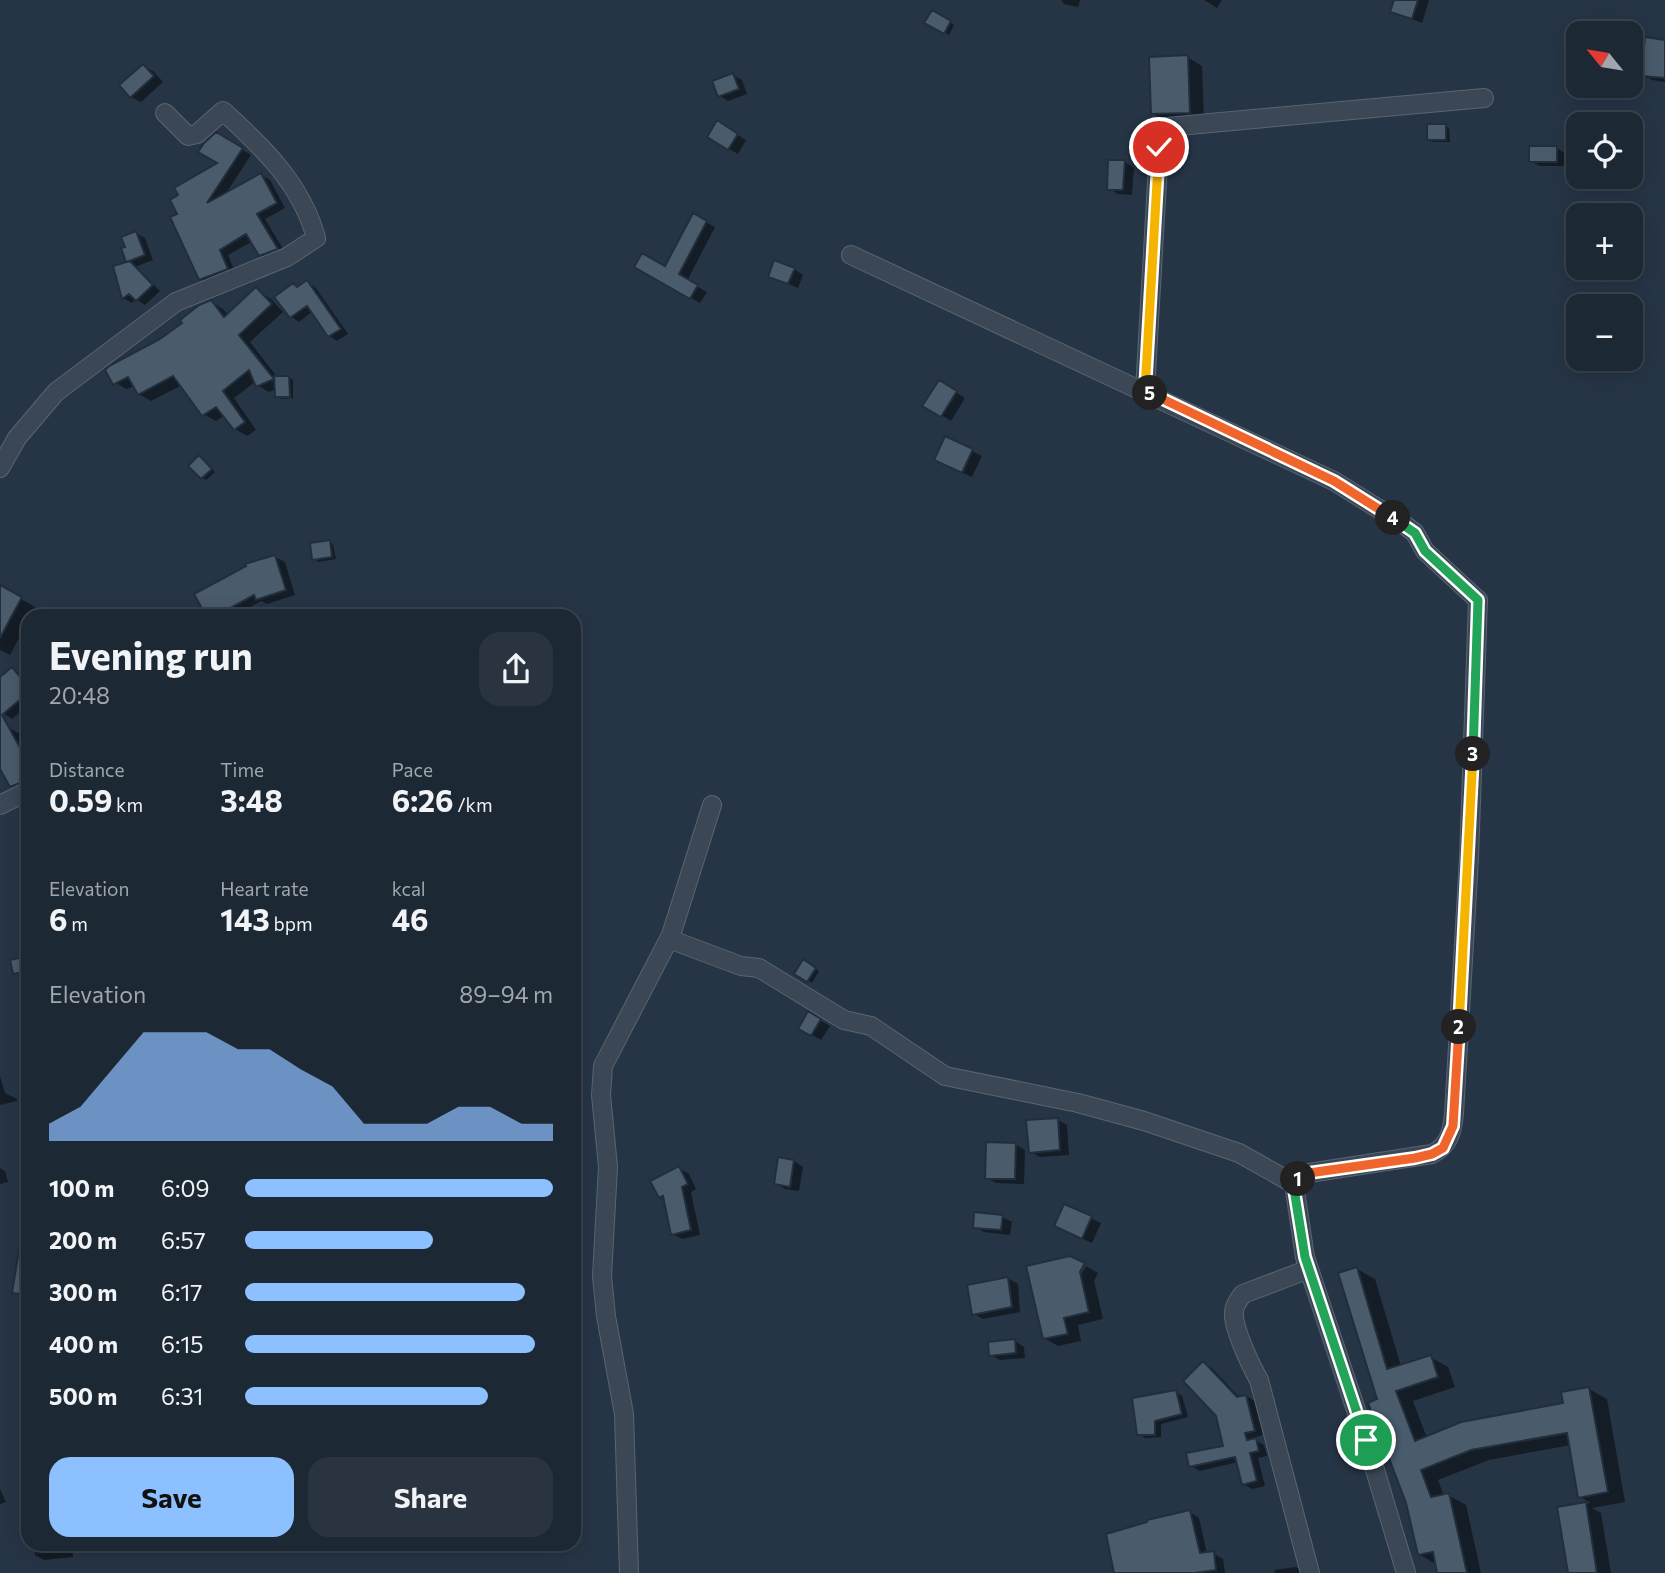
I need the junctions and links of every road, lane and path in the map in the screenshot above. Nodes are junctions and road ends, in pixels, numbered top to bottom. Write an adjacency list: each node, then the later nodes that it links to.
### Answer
1 (1484, 98): 4 (street)
2 (165, 113): 5 (street)
3 (851, 255): 4 (street)
4 (1145, 391): 10 (street)
5 (0, 468)
6 (21, 794): 7 (street)
7 (0, 805)
8 (712, 805): 9 (street)
9 (669, 939): 10 (street); 12 (street)
10 (1294, 1184): 11 (street)
11 (1310, 1269): 13 (street); 14 (street)
12 (629, 1573)
13 (1310, 1573)
14 (1406, 1573)

